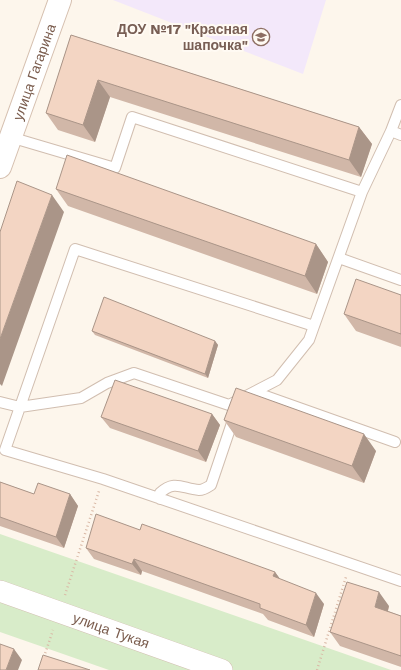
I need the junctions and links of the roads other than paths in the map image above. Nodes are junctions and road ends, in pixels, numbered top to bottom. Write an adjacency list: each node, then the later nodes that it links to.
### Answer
1 (60, 0): 5 (street, улица Гагарина)
2 (401, 105): 3 (lane)
3 (391, 131): 4 (lane); 7 (lane)
4 (401, 135)
5 (10, 137): 6 (street, улица Гагарина); 7 (lane)
6 (0, 167)
7 (362, 192): 8 (lane)
8 (339, 258): 9 (lane); 10 (lane)
9 (401, 280)
10 (314, 326): 11 (lane); 14 (lane)
11 (254, 392): 12 (lane); 15 (lane)
12 (240, 400): 14 (lane); 16 (lane)
13 (0, 402): 14 (lane)
14 (20, 407): 16 (lane)
15 (395, 442)
16 (160, 499): 17 (lane)
17 (401, 581)
18 (0, 591): 19 (street, улица Тукая)
19 (222, 670)

